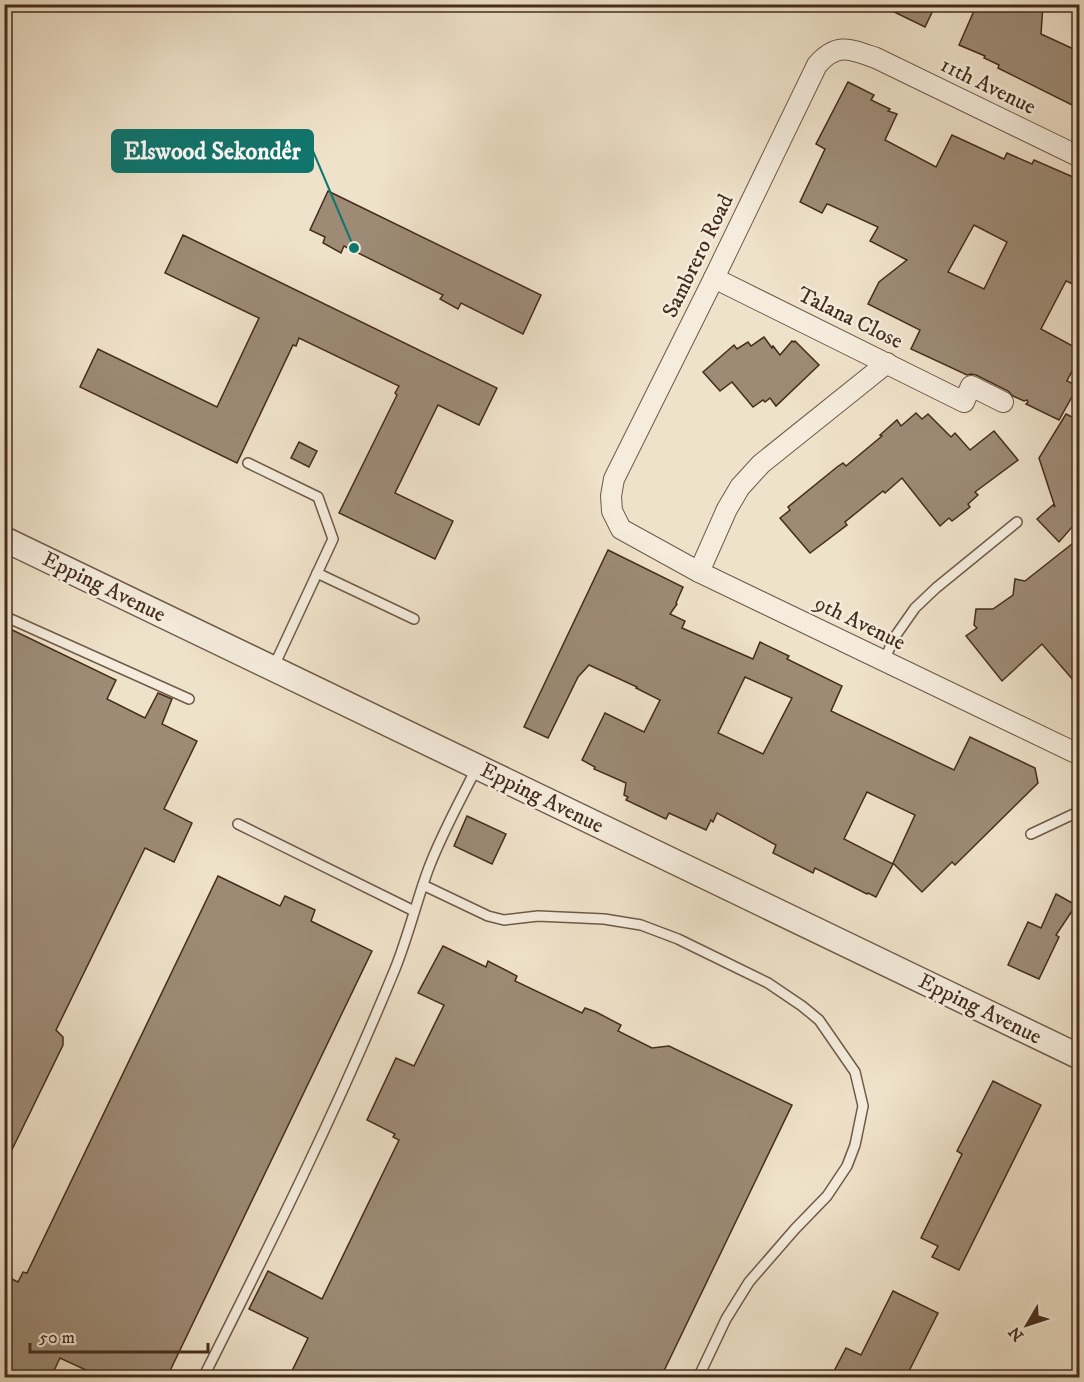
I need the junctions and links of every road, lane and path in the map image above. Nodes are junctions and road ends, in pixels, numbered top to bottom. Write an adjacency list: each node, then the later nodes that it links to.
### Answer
1 (876, 58): 2 (street, 11th Avenue); 3 (street, Sambrero Road)
2 (1080, 157)
3 (714, 278): 4 (street, Talana Close); 8 (street, Sambrero Road)
4 (887, 363): 5 (street, Talana Close); 10 (street)
5 (1003, 402)
6 (248, 463): 11 (lane)
7 (1017, 522): 14 (lane)
8 (621, 529): 10 (street, 9th Avenue)
9 (4, 539): 15 (street, Epping Avenue)
10 (699, 572): 14 (street, 9th Avenue)
11 (317, 573): 13 (lane); 15 (lane)
12 (4, 616): 16 (lane)
13 (414, 619)
14 (884, 661): 17 (street, 9th Avenue)
15 (273, 669): 18 (street, Epping Avenue)
16 (189, 699)
17 (1080, 755)
18 (477, 767): 22 (lane); 24 (street, Epping Avenue)
19 (1080, 811): 21 (lane)
20 (238, 824): 23 (lane)
21 (1031, 834)
22 (423, 885): 23 (lane); 26 (lane)
23 (414, 911): 25 (lane)
24 (1080, 1057)
25 (203, 1377)
26 (698, 1377)

